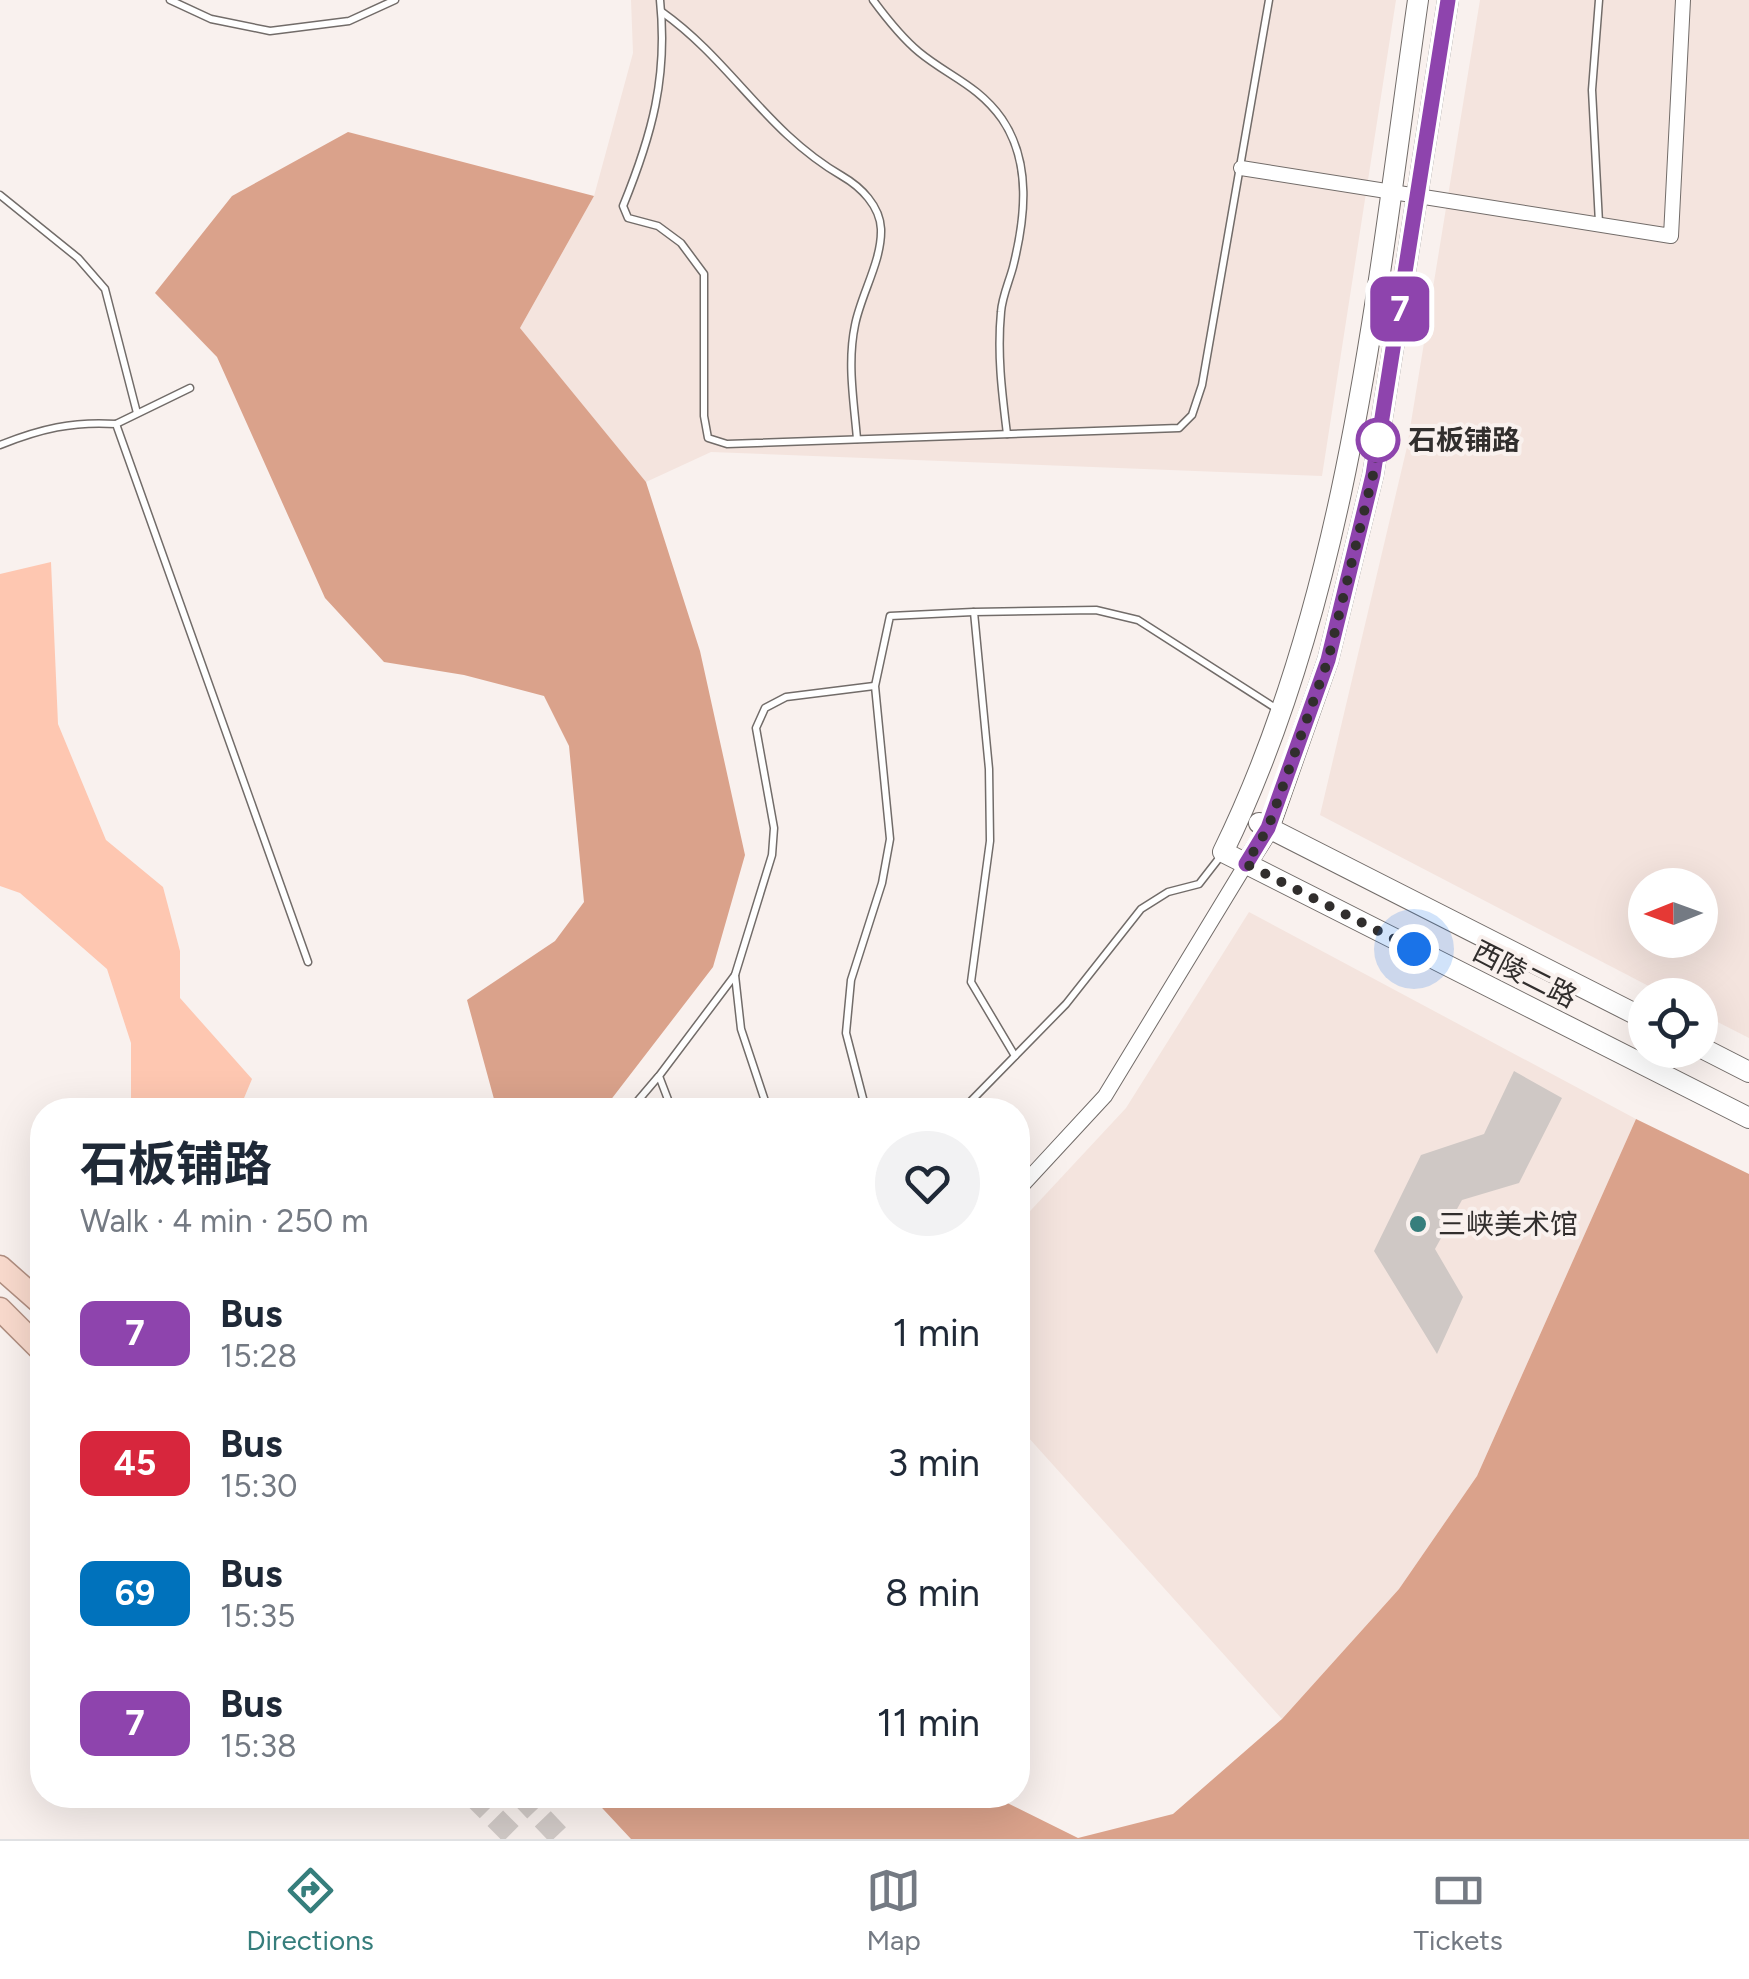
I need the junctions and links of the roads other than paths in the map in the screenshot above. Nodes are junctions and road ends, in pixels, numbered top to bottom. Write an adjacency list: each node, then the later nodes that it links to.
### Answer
1 (170, 0): 2 (lane)
2 (394, 0)
3 (660, 0): 10 (lane)
4 (874, 0): 19 (lane)
5 (1269, 0): 11 (lane)
6 (1418, 0): 12 (main road)
7 (1448, 0): 13 (main road)
8 (1599, 0): 15 (lane)
9 (1683, 0): 15 (street)
10 (662, 12): 20 (lane); 20 (lane)
11 (1241, 168): 12 (street); 19 (lane)
12 (1391, 191): 13 (street); 24 (main road)
13 (1418, 194): 15 (street); 26 (main road)
14 (0, 195): 17 (lane)
15 (1598, 224)
16 (190, 388): 17 (lane)
17 (137, 413): 18 (lane)
18 (116, 424): 21 (lane); 29 (lane)
19 (1007, 434): 20 (lane)
20 (857, 440)
21 (0, 445)
22 (974, 612): 23 (lane); 24 (lane); 32 (lane)
23 (875, 686): 30 (lane); 39 (lane)
24 (1280, 710): 25 (main road)
25 (1242, 813): 26 (main road, 西陵二路); 27 (main road)
26 (1268, 828): 28 (main road); 31 (main road, 西陵二路)
27 (1223, 852): 28 (main road, 西陵二路); 32 (lane)
28 (1246, 864): 41 (main road, 西陵二路); 42 (street)
29 (308, 962)
30 (735, 975): 35 (lane); 38 (lane)
31 (1628, 1010)
32 (1015, 1056): 40 (lane)
33 (1718, 1056): 34 (main road)
34 (1749, 1072)
35 (659, 1076): 36 (lane); 37 (lane)
36 (640, 1098)
37 (667, 1098)
38 (764, 1098)
39 (863, 1098)
40 (975, 1098)
41 (1749, 1118)
42 (1030, 1177)
43 (0, 1267): 44 (main road)
44 (30, 1293)
45 (0, 1309): 46 (main road)
46 (30, 1339)

